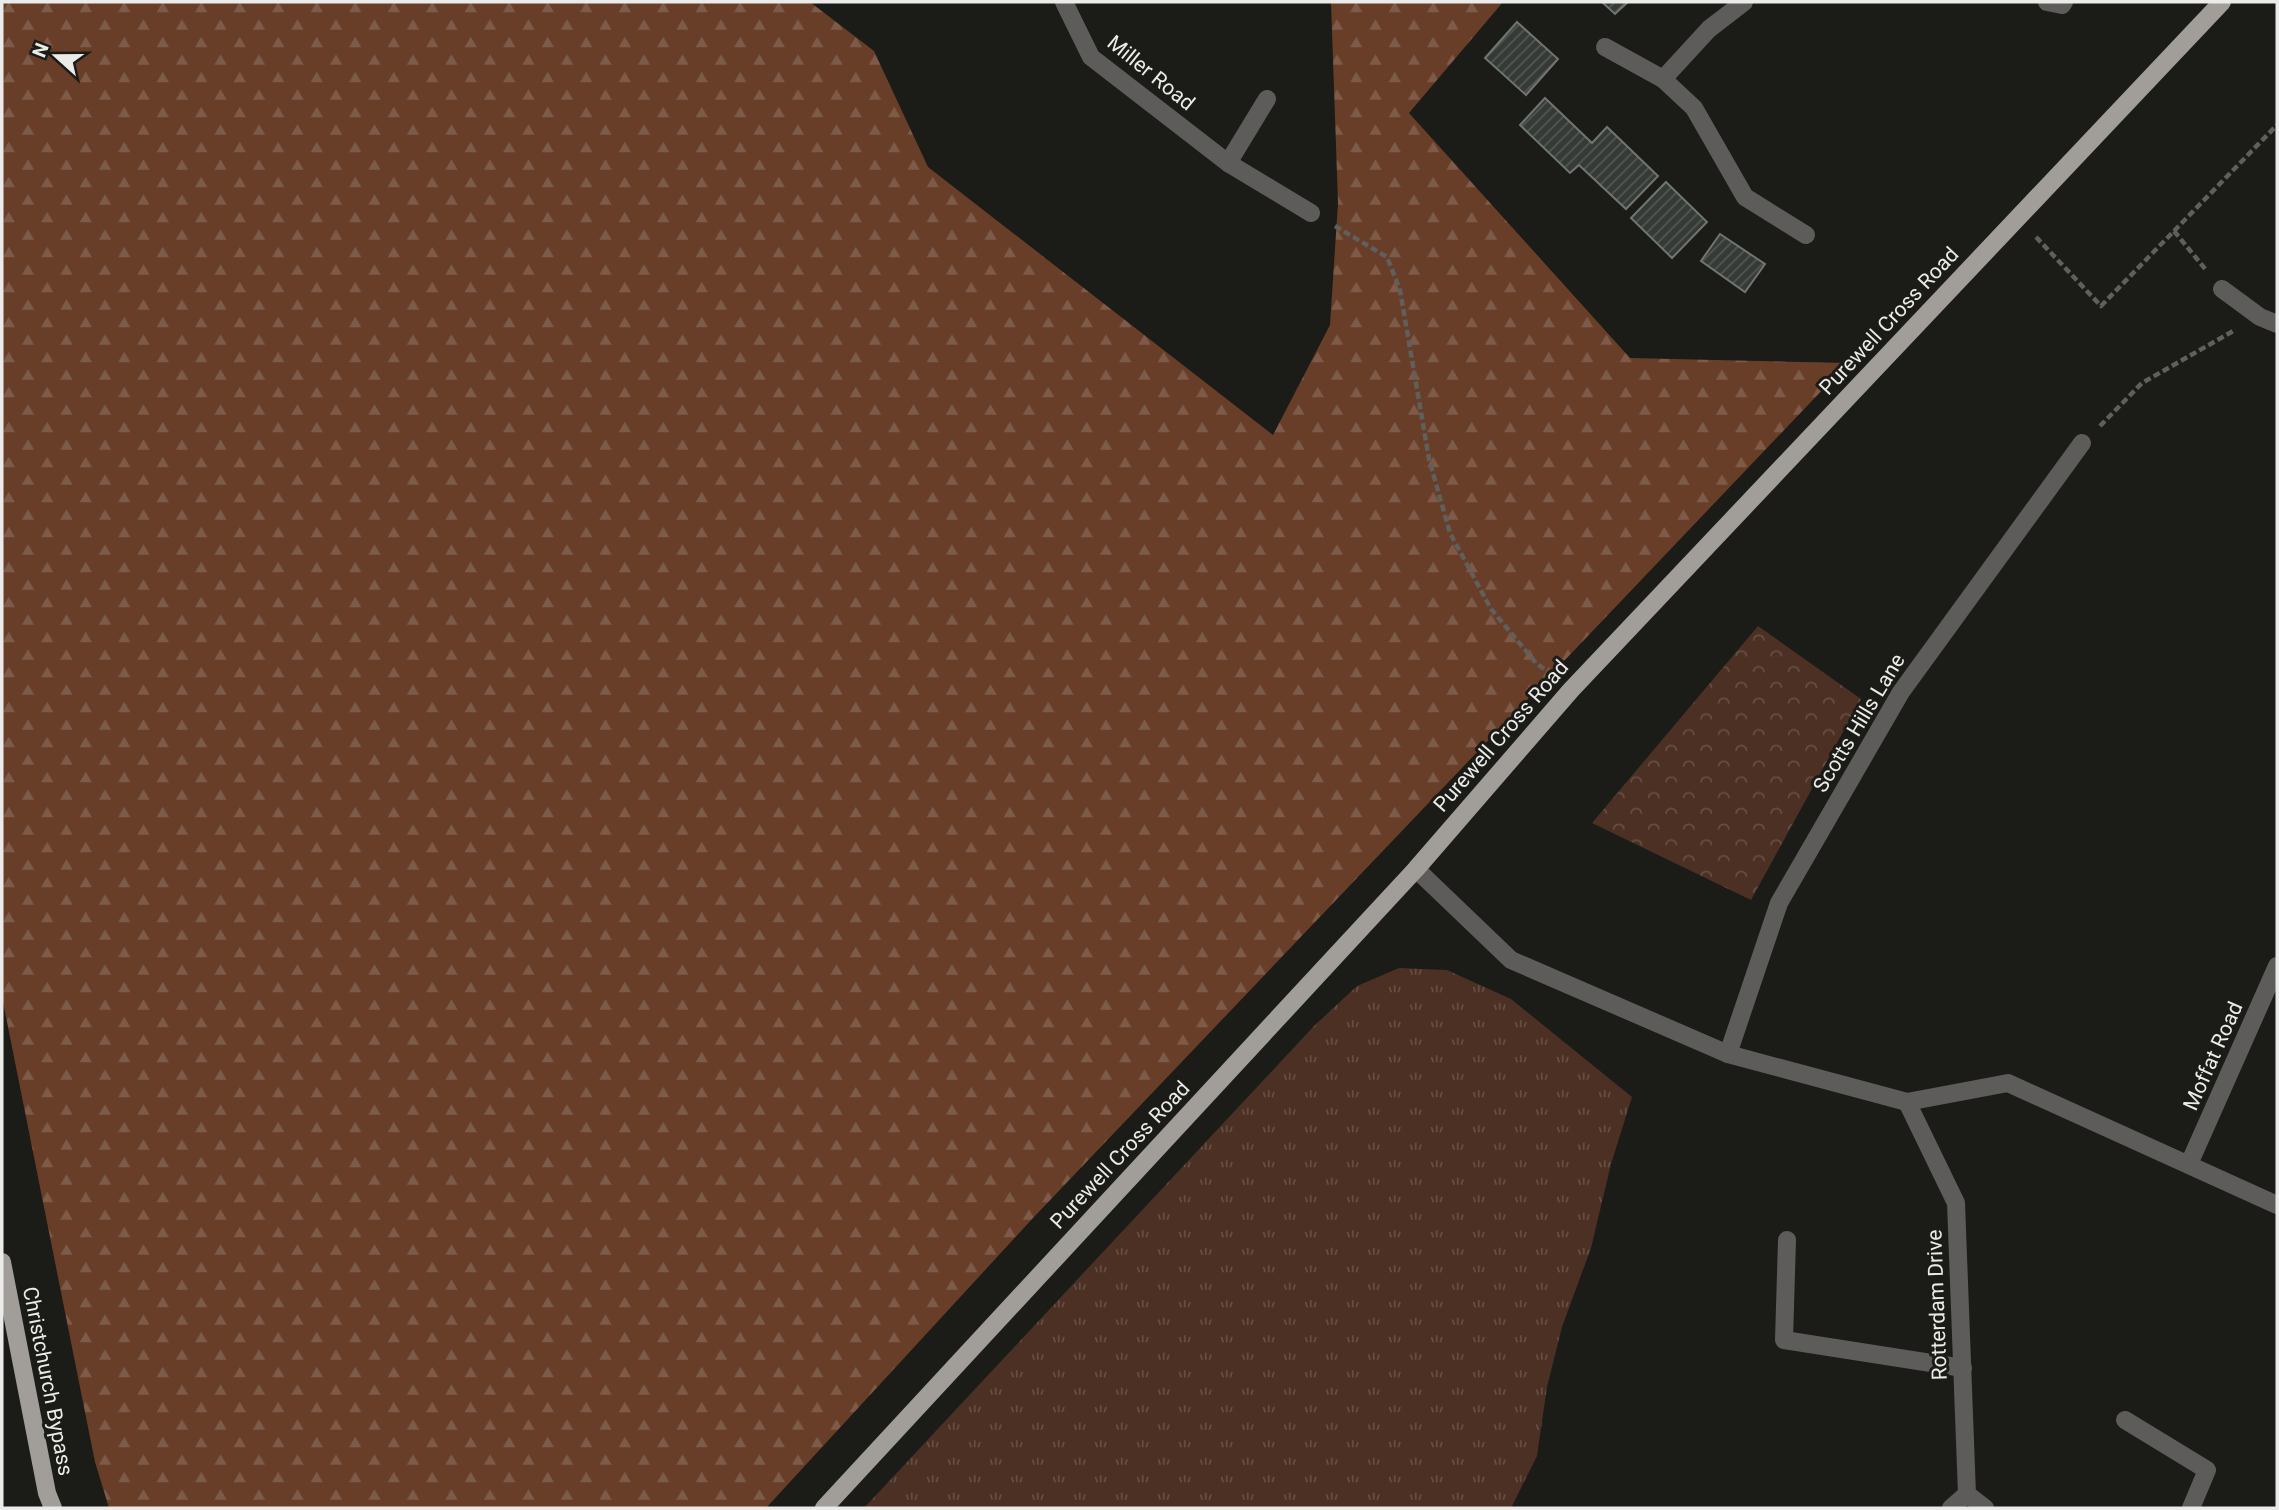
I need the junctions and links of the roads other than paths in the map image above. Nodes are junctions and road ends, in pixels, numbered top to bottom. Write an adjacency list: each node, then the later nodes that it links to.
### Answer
1 (1064, 2): 9 (street, Miller Road)
2 (1744, 2): 7 (street)
3 (2047, 2): 4 (street)
4 (2064, 2)
5 (2222, 2): 15 (main road, Purewell Cross Road)
6 (1605, 47): 7 (street)
7 (1663, 79): 11 (street)
8 (1267, 99): 9 (street)
9 (1228, 163): 10 (street, Miller Road)
10 (1311, 213)
11 (1806, 235)
12 (2222, 289): 13 (street)
13 (2277, 324)
14 (2082, 443): 18 (street, Scotts Hills Lane)
15 (1416, 869): 18 (street); 28 (main road, Purewell Cross Road)
16 (2277, 966): 17 (street, Moffat Road)
17 (2274, 986): 20 (street, Moffat Road)
18 (1728, 1054): 19 (street)
19 (1907, 1102): 20 (street); 24 (street, Rotterdam Drive)
20 (2189, 1164): 21 (street)
21 (2277, 1205)
22 (1787, 1240): 24 (street)
23 (2, 1262): 27 (main road, Christchurch Bypass)
24 (1963, 1368): 26 (street, Rotterdam Drive)
25 (2125, 1420): 31 (street)
26 (1968, 1494): 29 (street); 30 (street)
27 (53, 1508)
28 (824, 1508)
29 (1951, 1508)
30 (1985, 1508)
31 (2191, 1508)

